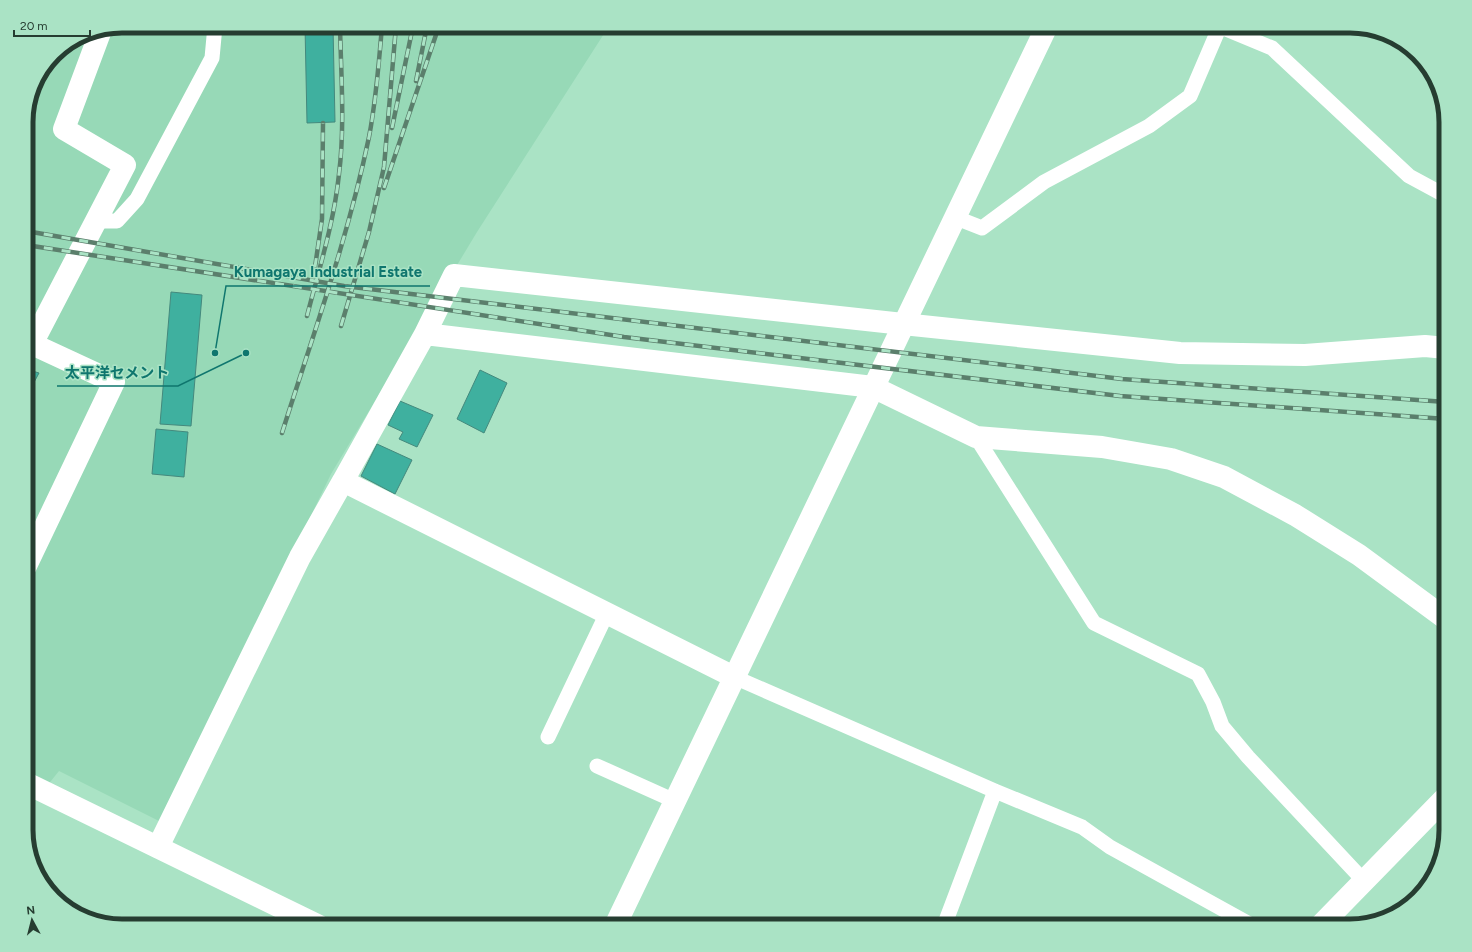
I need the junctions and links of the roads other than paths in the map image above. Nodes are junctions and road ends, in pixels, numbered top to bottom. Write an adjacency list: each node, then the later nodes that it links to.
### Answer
1 (214, 33): 8 (lane)
2 (1044, 33): 7 (street)
3 (1216, 33): 7 (lane)
4 (1236, 33): 6 (lane)
5 (99, 36): 8 (street)
6 (1439, 192)
7 (954, 217): 9 (street)
8 (96, 221): 11 (street)
9 (903, 324): 10 (street); 13 (street); 14 (street)
10 (424, 334): 14 (street); 16 (street)
11 (33, 342)
12 (33, 344): 17 (street)
13 (1439, 347)
14 (873, 388): 15 (street); 20 (street)
15 (976, 437): 19 (street); 28 (lane)
16 (343, 481): 18 (street); 27 (street)
17 (33, 551)
18 (607, 613): 20 (street); 21 (lane)
19 (1439, 614)
20 (734, 677): 24 (lane); 25 (street)
21 (548, 737)
22 (597, 766): 25 (lane)
23 (33, 786): 27 (street)
24 (995, 791): 31 (lane); 32 (lane)
25 (675, 801): 30 (street)
26 (1439, 804): 28 (street)
27 (158, 847): 29 (street)
28 (1364, 881): 33 (street)
29 (305, 919)
30 (618, 919)
31 (947, 919)
32 (1240, 919)
33 (1327, 919)

